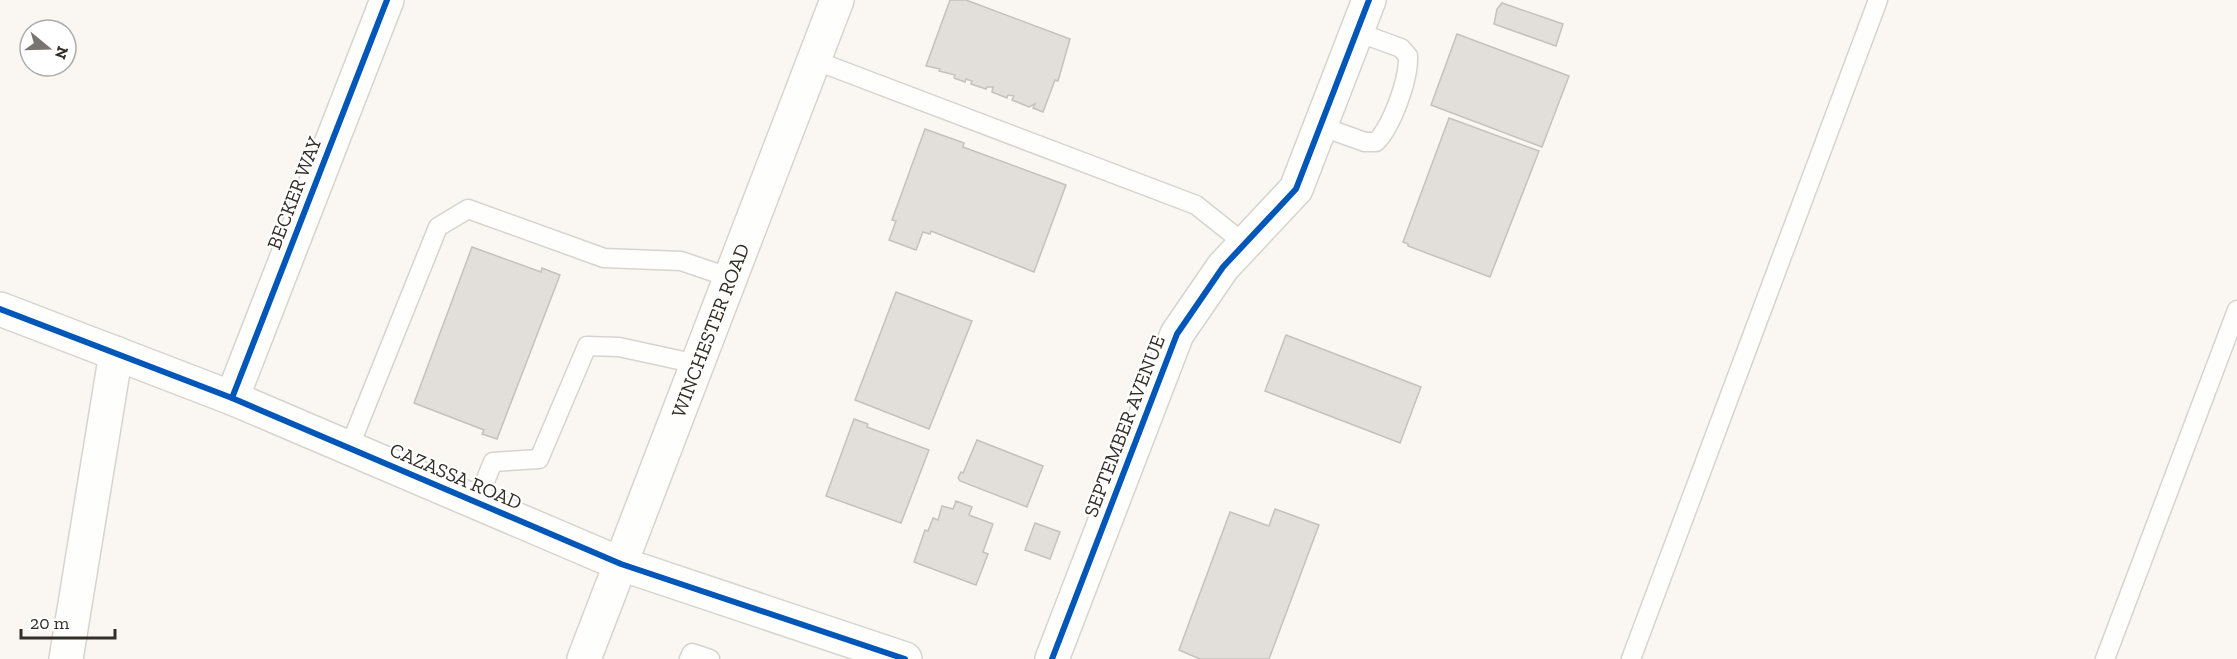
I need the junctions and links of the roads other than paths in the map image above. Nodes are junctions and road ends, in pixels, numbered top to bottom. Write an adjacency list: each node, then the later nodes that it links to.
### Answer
1 (387, 0): 14 (street, BECKER WAY)
2 (837, 0): 6 (street, WINCHESTER ROAD)
3 (1369, 0): 5 (street, SEPTEMBER AVENUE)
4 (1878, 0): 24 (lane)
5 (1357, 32): 7 (street, SEPTEMBER AVENUE); 7 (lane)
6 (814, 60): 8 (lane); 9 (street, WINCHESTER ROAD)
7 (1320, 126): 8 (street, SEPTEMBER AVENUE)
8 (1245, 244): 23 (street, SEPTEMBER AVENUE)
9 (730, 278): 13 (street, WINCHESTER ROAD); 15 (lane)
10 (0, 309): 12 (street, CAZASSA ROAD)
11 (2237, 310): 25 (lane)
12 (116, 354): 14 (street, CAZASSA ROAD); 18 (street)
13 (697, 364): 16 (lane); 17 (street, WINCHESTER ROAD)
14 (232, 398): 15 (street, CAZASSA ROAD)
15 (349, 448): 16 (street, CAZASSA ROAD)
16 (477, 503): 17 (street, CAZASSA ROAD)
17 (621, 564): 19 (street, WINCHESTER ROAD); 22 (street, CAZASSA ROAD)
18 (66, 659)
19 (584, 659)
20 (689, 659): 21 (lane)
21 (710, 659)
22 (905, 659)
23 (1052, 659)
24 (1631, 659)
25 (2105, 659)

